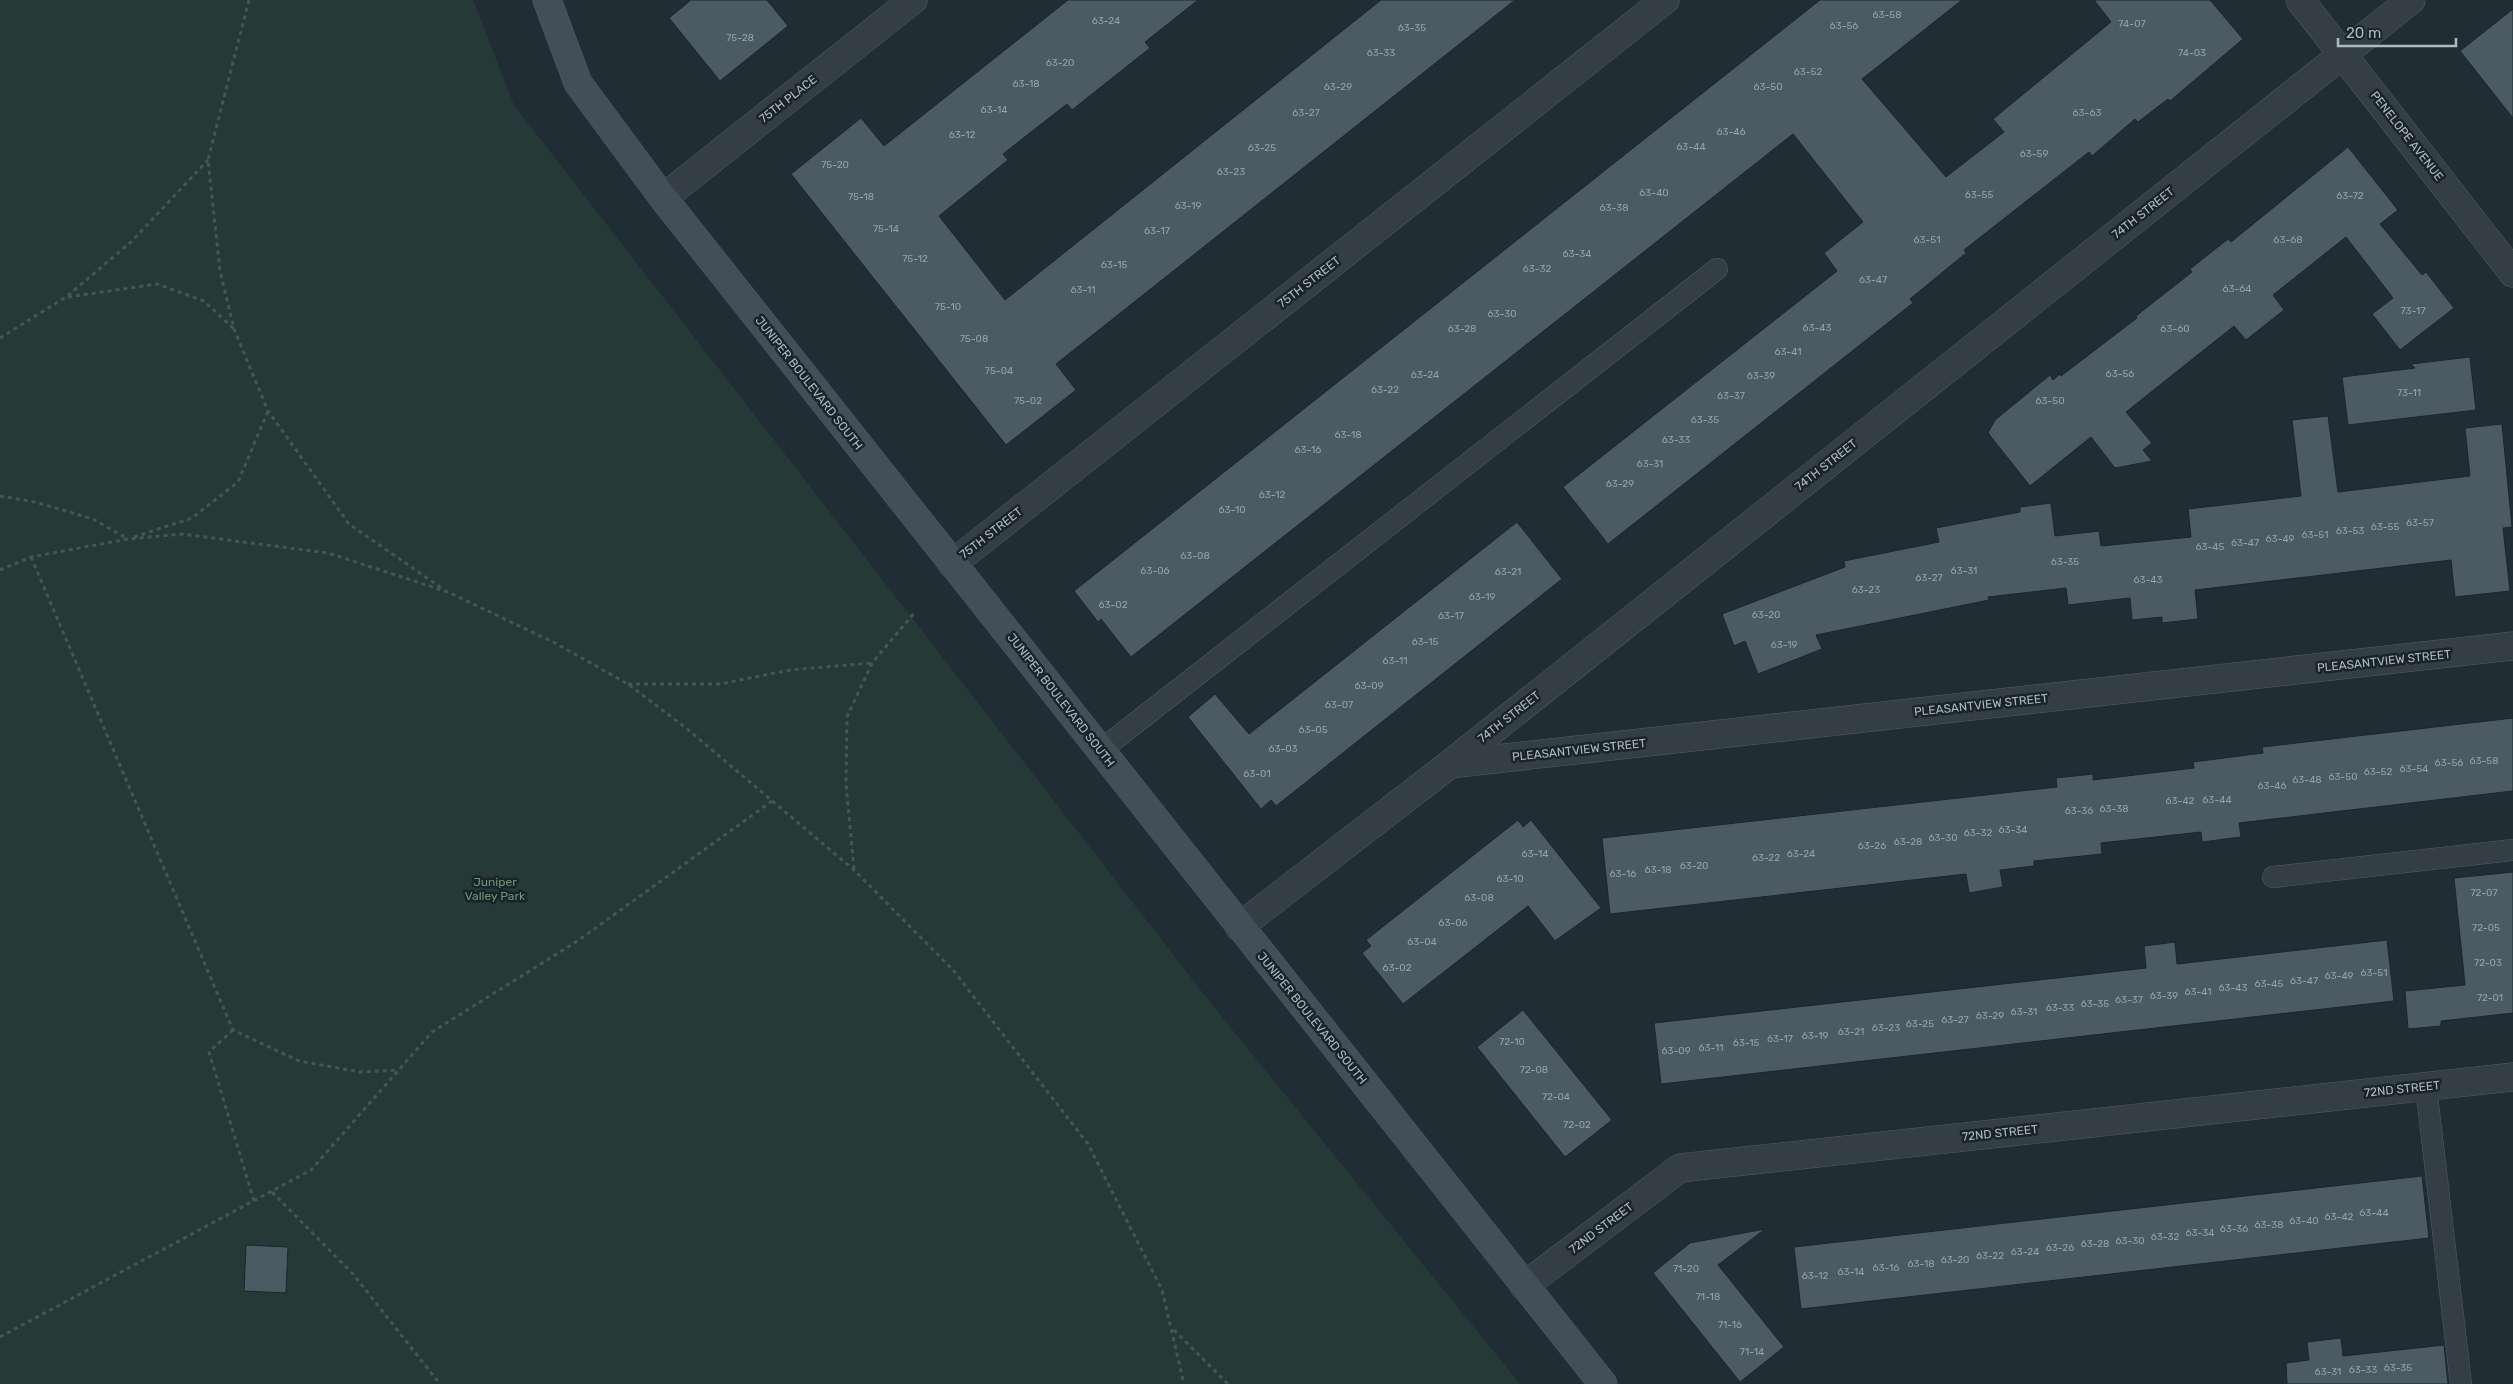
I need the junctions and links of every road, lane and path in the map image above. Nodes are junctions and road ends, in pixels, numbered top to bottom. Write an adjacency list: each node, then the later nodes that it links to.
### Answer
1 (249, 0): 8 (path)
2 (547, 0): 9 (street, JUNIPER BOULEVARD SOUTH)
3 (913, 0): 9 (street, 75TH PLACE)
4 (1665, 0): 19 (street, 75TH STREET)
5 (2300, 0): 7 (street, PENELOPE AVENUE)
6 (2412, 0): 7 (street, 74TH STREET)
7 (2343, 54): 11 (street, PENELOPE AVENUE); 27 (street, 74TH STREET)
8 (208, 160): 12 (path); 13 (path)
9 (663, 198): 19 (street, JUNIPER BOULEVARD SOUTH)
10 (1717, 269): 26 (lane)
11 (2513, 273)
12 (66, 297): 13 (path); 14 (path)
13 (234, 329): 15 (path)
14 (0, 338)
15 (268, 410): 17 (path); 21 (path)
16 (0, 496): 17 (path)
17 (128, 539): 18 (path); 21 (path)
18 (31, 557): 20 (path); 33 (path)
19 (952, 564): 26 (street, JUNIPER BOULEVARD SOUTH)
20 (0, 570)
21 (448, 592): 25 (path)
22 (915, 612): 24 (path)
23 (2513, 646): 27 (street, PLEASANTVIEW STREET)
24 (872, 663): 25 (path); 30 (path)
25 (628, 684): 28 (path)
26 (1101, 750): 32 (street, JUNIPER BOULEVARD SOUTH)
27 (1450, 764): 32 (street, 74TH STREET)
28 (772, 801): 30 (path); 34 (path)
29 (2513, 850): 31 (lane)
30 (854, 870): 40 (path)
31 (2274, 877)
32 (1239, 927): 39 (street, JUNIPER BOULEVARD SOUTH)
33 (233, 1030): 34 (path); 38 (path)
34 (399, 1070): 37 (path)
35 (2513, 1077): 36 (street, 72ND STREET)
36 (2426, 1086): 39 (street, 72ND STREET); 46 (lane)
37 (272, 1192): 38 (path); 42 (path)
38 (254, 1201): 41 (path)
39 (1524, 1286): 45 (street, JUNIPER BOULEVARD SOUTH)
40 (1173, 1329): 43 (path); 44 (path)
41 (0, 1337)
42 (440, 1384)
43 (1184, 1384)
44 (1228, 1384)
45 (1603, 1384)
46 (2460, 1384)

